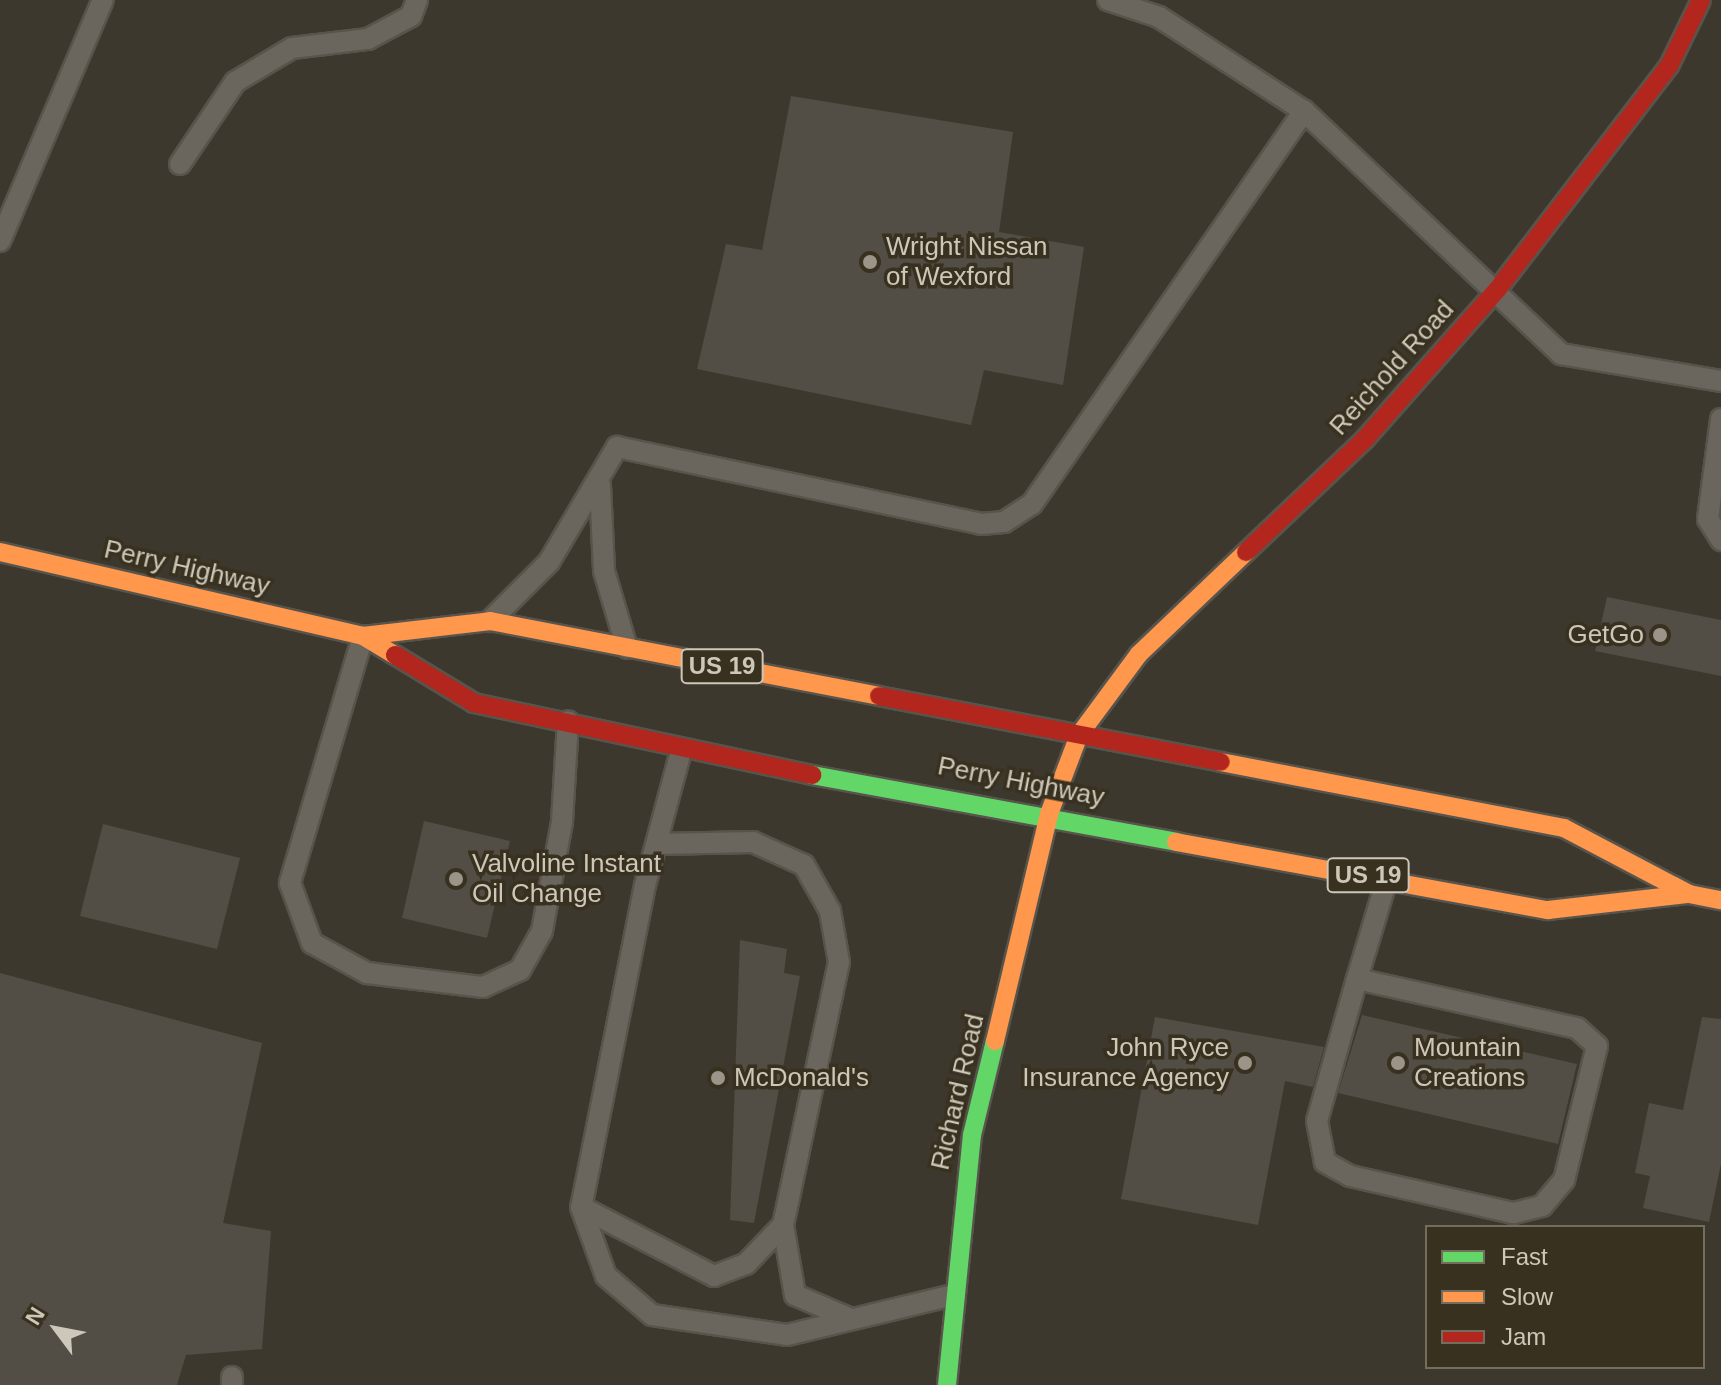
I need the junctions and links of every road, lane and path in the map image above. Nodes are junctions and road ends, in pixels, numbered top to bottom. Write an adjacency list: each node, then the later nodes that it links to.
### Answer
1 (103, 0): 7 (lane)
2 (417, 0): 6 (lane)
3 (1108, 0): 5 (lane)
4 (1701, 0): 8 (main road, Reichold Road)
5 (1304, 111): 8 (lane); 11 (lane)
6 (180, 164)
7 (0, 241)
8 (1497, 290): 9 (lane); 18 (main road, Reichold Road)
9 (1721, 381)
10 (1721, 419): 12 (lane)
11 (600, 485): 14 (lane); 16 (lane)
12 (1721, 540)
13 (0, 552): 15 (main road, Perry Highway / US 19)
14 (490, 621): 15 (main road, Perry Highway / US 19); 16 (main road, Perry Highway / US 19)
15 (363, 636): 17 (main road, Perry Highway / US 19); 17 (lane)
16 (627, 648): 18 (main road, Perry Highway / US 19)
17 (568, 721): 19 (main road, Perry Highway / US 19)
18 (1079, 735): 20 (main road, Reichold Road); 23 (main road, Perry Highway / US 19)
19 (681, 751): 20 (main road, Perry Highway / US 19); 21 (lane)
20 (1049, 814): 22 (main road, Perry Highway / US 19); 28 (main road, Richard Road)
21 (659, 844): 26 (lane); 27 (lane)
22 (1387, 879): 23 (main road, Perry Highway / US 19); 25 (lane)
23 (1689, 894): 24 (main road, Perry Highway / US 19)
24 (1721, 900)
25 (1357, 979): 25 (lane)
26 (581, 1207): 27 (lane); 29 (lane)
27 (783, 1225): 29 (lane)
28 (953, 1295): 29 (lane); 30 (main road, Richard Road)
29 (852, 1319)
30 (947, 1385)

